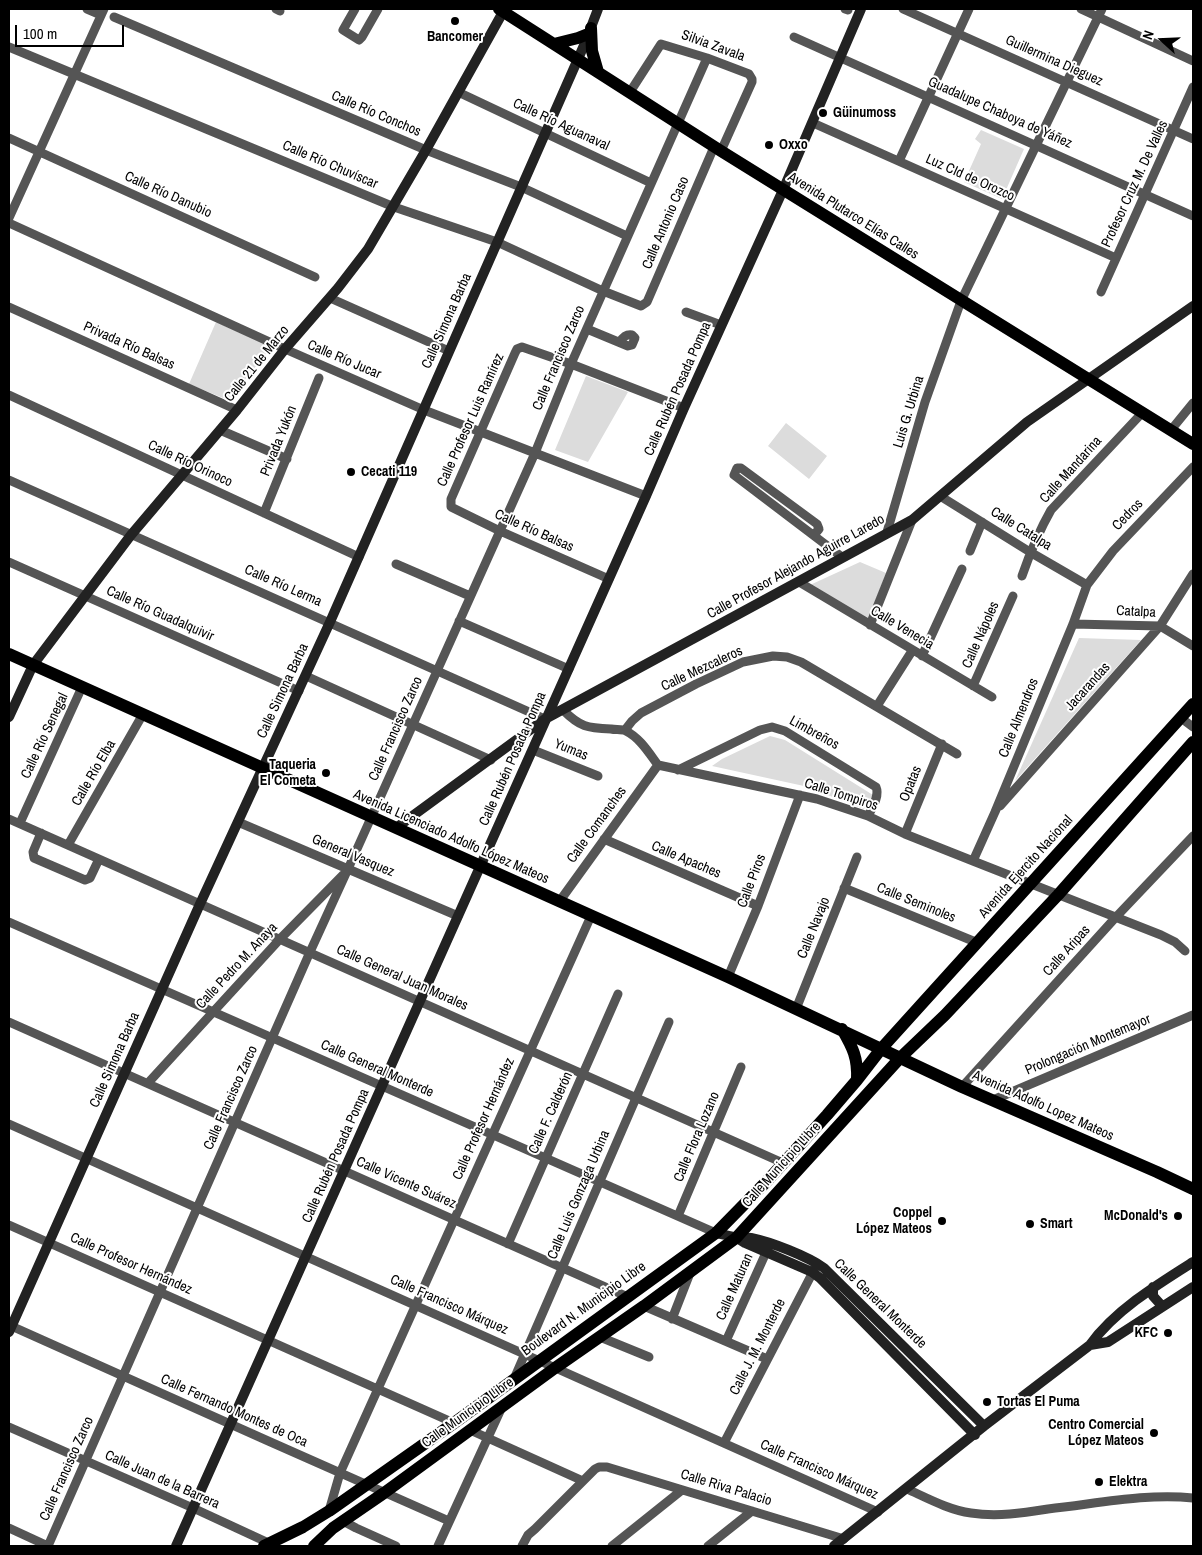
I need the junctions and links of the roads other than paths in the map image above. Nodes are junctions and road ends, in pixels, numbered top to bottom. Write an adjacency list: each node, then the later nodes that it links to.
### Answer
1 (87, 9): 10 (street)
2 (355, 9): 3 (street)
3 (378, 9)
4 (598, 9): 13 (street, Calle Simona Barba)
5 (862, 9): 19 (street, Calle Rubén Posada Pompa)
6 (903, 9): 14 (street, Guillermina Dieguez)
7 (969, 9): 14 (street)
8 (1081, 9): 11 (street)
9 (501, 10): 16 (main road, Avenida Plutarco Elías Calles); 27 (street, Calle 21 de Marzo)
10 (103, 12): 23 (street)
11 (1100, 12): 21 (street); 25 (street, Luis G. Urbina)
12 (114, 17): 38 (street, Calle Río Conchos)
13 (589, 31): 16 (main road); 20 (street, Calle Simona Barba); 22 (main road)
14 (958, 33): 25 (street, Guillermina Dieguez); 29 (street)
15 (794, 37): 19 (street, Guadalupe Chaboya de Yáñez)
16 (554, 44): 20 (main road, Avenida Plutarco Elías Calles)
17 (9, 47): 23 (street, Calle Río Chuvíscar)
18 (707, 58): 24 (street, Silvia Zavala); 28 (street, Silvia Zavala); 30 (street, Calle Francisco Zarco)
19 (840, 58): 29 (street, Guadalupe Chaboya de Yáñez); 31 (street, Calle Rubén Posada Pompa)
20 (577, 59): 22 (main road, Avenida Plutarco Elías Calles); 33 (street, Calle Simona Barba)
21 (1193, 61)
22 (598, 72): 28 (main road, Avenida Plutarco Elías Calles)
23 (74, 74): 39 (street); 45 (street, Calle Río Chuvíscar)
24 (752, 78): 37 (street, Calle Antonio Caso)
25 (1066, 81): 32 (street, Guillermina Dieguez); 36 (street, Luis G. Urbina)
26 (1193, 87): 32 (street, Profesor Cruz M. De Valles)
27 (458, 92): 33 (street, Calle Río Aguanaval); 38 (street, Calle 21 de Marzo)
28 (630, 92): 30 (main road, Avenida Plutarco Elías Calles)
29 (929, 97): 36 (street, Guadalupe Chaboya de Yáñez); 40 (street)
30 (678, 123): 37 (main road, Avenida Plutarco Elías Calles); 41 (street, Calle Francisco Zarco)
31 (813, 123): 40 (street, Luz CId de Orozco); 43 (street, Calle Rubén Posada Pompa)
32 (1174, 131): 35 (street, Guillermina Dieguez); 44 (street, Profesor Cruz M. De Valles)
33 (545, 132): 41 (street, Calle Río Aguanaval); 42 (street, Calle Simona Barba)
34 (9, 138): 39 (street, Calle Río Danubio)
35 (1193, 139)
36 (1036, 145): 44 (street, Guadalupe Chaboya de Yáñez); 46 (street, Luis G. Urbina)
37 (717, 149): 43 (main road, Avenida Plutarco Elías Calles); 58 (street, Calle Antonio Caso)
38 (426, 150): 42 (street, Calle Río Conchos); 45 (street, Calle 21 de Marzo)
39 (39, 152): 48 (street); 53 (street, Calle Río Danubio)
40 (899, 161): 46 (street, Luz CId de Orozco)
41 (651, 183): 50 (street, Calle Francisco Zarco)
42 (521, 187): 50 (street, Calle Río Conchos); 51 (street, Calle Simona Barba)
43 (783, 190): 57 (main road, Avenida Plutarco Elías Calles); 62 (street, Calle Rubén Posada Pompa)
44 (1146, 194): 47 (street, Guadalupe Chaboya de Yáñez); 52 (street, Profesor Cruz M. De Valles)
45 (394, 207): 51 (street, Calle Río Chuvíscar); 56 (street, Calle 21 de Marzo)
46 (1006, 209): 52 (street, Luz CId de Orozco); 57 (street, Luis G. Urbina)
47 (1193, 216)
48 (9, 218)
49 (9, 223): 65 (street, Calle Río Jucar)
50 (627, 236): 54 (street, Calle Francisco Zarco)
51 (497, 242): 54 (street, Calle Río Chuvíscar); 66 (street, Calle Simona Barba)
52 (1116, 258): 55 (street, Profesor Cruz M. De Valles)
53 (316, 277)
54 (603, 291): 58 (street, Calle Río Chuvíscar); 63 (street, Calle Francisco Zarco)
55 (1101, 292)
56 (330, 298): 65 (street, Calle 21 de Marzo); 66 (street)
57 (961, 301): 69 (main road, Avenida Plutarco Elías Calles); 94 (street, Luis G. Urbina)
58 (641, 306)
59 (1193, 306): 69 (street, Calle Profesor Alejando Aguirre Laredo)
60 (9, 307): 73 (street, Privada Río Balsas)
61 (686, 312): 62 (street)
62 (721, 325): 72 (street, Calle Rubén Posada Pompa)
63 (587, 329): 64 (street); 67 (street, Calle Francisco Zarco)
64 (620, 342)
65 (285, 349): 73 (street, Calle 21 de Marzo); 74 (street, Calle Río Jucar)
66 (450, 350): 74 (street, Calle Simona Barba)
67 (571, 364): 72 (street); 78 (street, Calle Profesor Luis Ramírez); 80 (street, Calle Francisco Zarco)
68 (320, 378): 81 (street, Privada Yukón)
69 (1090, 379): 75 (main road, Avenida Plutarco Elías Calles); 87 (street, Calle Profesor Alejando Aguirre Laredo)
70 (9, 395): 83 (street, Calle Río Orinoco)
71 (1193, 403): 77 (street)
72 (684, 408): 86 (street, Calle Rubén Posada Pompa)
73 (237, 410): 76 (street, Calle 21 de Marzo)
74 (424, 410): 78 (street, Calle Río Jucar); 99 (street, Calle Simona Barba)
75 (1143, 412): 77 (main road, Avenida Plutarco Elías Calles); 98 (street, Calle Mandarina)
76 (220, 430): 81 (street); 83 (street, Calle 21 de Marzo)
77 (1171, 430): 79 (main road, Avenida Plutarco Elías Calles)
78 (481, 432): 80 (street, Calle Río Jucar); 89 (street, Calle Profesor Luis Ramírez)
79 (1193, 444)
80 (535, 453): 86 (street, Calle Río Jucar); 93 (street, Calle Francisco Zarco)
81 (287, 460): 90 (street, Privada Yukón)
82 (1193, 467): 108 (street, Cedros)
83 (182, 475): 90 (street, Calle Río Orinoco); 95 (street, Calle 21 de Marzo)
84 (9, 480): 95 (street, Calle Río Lerma)
85 (779, 495): 88 (street); 88 (street); 96 (street)
86 (646, 496): 106 (street, Calle Rubén Posada Pompa)
87 (940, 496): 91 (street, Calle Profesor Alejando Aguirre Laredo); 92 (street, Calle Catalpa)
88 (772, 504): 96 (street)
89 (450, 505): 93 (street, Calle Río Balsas)
90 (264, 513): 99 (street, Calle Río Orinoco)
91 (912, 520): 94 (street, Calle Profesor Alejando Aguirre Laredo); 115 (street)
92 (982, 522): 97 (street); 98 (street, Calle Catalpa)
93 (500, 531): 106 (street, Calle Río Balsas); 110 (street, Calle Francisco Zarco)
94 (887, 532): 100 (street, Calle Profesor Alejando Aguirre Laredo)
95 (131, 535): 109 (street, Calle 21 de Marzo); 113 (street, Calle Río Lerma)
96 (814, 535): 100 (street)
97 (970, 552)
98 (1030, 552): 105 (street, Calle Mandarina); 108 (street, Calle Catalpa)
99 (359, 557): 113 (street, Calle Simona Barba)
100 (842, 557): 107 (street, Calle Profesor Alejando Aguirre Laredo)
101 (9, 562): 109 (street, Calle Río Guadalquivir)
102 (396, 564): 110 (street)
103 (962, 569): 120 (street)
104 (1193, 574): 116 (street, Jacarandas)
105 (1022, 576)
106 (609, 579): 122 (street, Calle Rubén Posada Pompa)
107 (798, 582): 115 (street, Calle Venecia); 131 (street, Calle Profesor Alejando Aguirre Laredo)
108 (1087, 585): 114 (street, Calle Almendros)
109 (85, 596): 121 (street, Calle 21 de Marzo); 127 (street, Calle Río Guadalquivir)
110 (470, 596): 112 (street, Calle Francisco Zarco)
111 (1013, 596): 125 (street, Calle Nápoles)
112 (459, 621): 122 (street); 123 (street, Calle Francisco Zarco)
113 (330, 622): 123 (street, Calle Río Lerma); 124 (street, Calle Simona Barba)
114 (1073, 624): 116 (street, Catalpa); 149 (street, Calle Almendros)
115 (870, 625): 118 (street, Calle Venecia)
116 (1160, 626): 117 (street, Catalpa); 149 (street, Jacarandas)
117 (1193, 646)
118 (912, 651): 120 (street, Calle Venecia); 130 (street)
119 (9, 654): 121 (main road, Avenida Licenciado Adolfo López Mateos)
120 (922, 656): 125 (street, Calle Venecia)
121 (33, 665): 126 (main road, Avenida Licenciado Adolfo López Mateos); 133 (street, Calle 21 de Marzo)
122 (569, 669): 135 (street, Calle Rubén Posada Pompa)
123 (437, 671): 135 (street, Calle Río Lerma); 136 (street, Calle Francisco Zarco)
124 (306, 676): 127 (street, Calle Simona Barba); 136 (street)
125 (973, 686): 128 (street, Calle Venecia)
126 (82, 687): 132 (main road, Avenida Licenciado Adolfo López Mateos); 154 (street, Calle Río Senegal)
127 (299, 691): 145 (street, Calle Simona Barba)
128 (992, 697)
129 (1193, 704): 134 (main road, Avenida Ejercito Nacional)
130 (877, 706): 138 (street, Calle Mezcaleros); 140 (street, Calle Mezcaleros)
131 (563, 710): 135 (street, Calle Profesor Alejando Aguirre Laredo); 138 (street)
132 (143, 714): 145 (main road, Avenida Licenciado Adolfo López Mateos); 160 (street, Calle Río Elba)
133 (9, 717)
134 (1181, 718): 137 (street); 166 (main road, Avenida Ejercito Nacional)
135 (546, 719): 141 (street, Calle Rubén Posada Pompa); 143 (street, Calle Profesor Alejando Aguirre Laredo)
136 (414, 724): 143 (street); 151 (street, Calle Francisco Zarco)
137 (1193, 727)
138 (625, 730): 144 (street)
139 (1193, 742): 168 (main road)
140 (942, 744): 142 (street, Calle Mezcaleros); 157 (street, Opatas)
141 (533, 750): 147 (street, Yumas); 164 (street, Calle Rubén Posada Pompa)
142 (958, 754)
143 (491, 760): 155 (street, Calle Profesor Alejando Aguirre Laredo)
144 (658, 765): 146 (street, Calle Tompiros); 159 (street, Calle Comanches)
145 (263, 768): 151 (main road, Avenida Licenciado Adolfo López Mateos); 153 (street, Calle Simona Barba)
146 (678, 770): 148 (street, Calle Tompiros); 150 (street, Limbreños)
147 (598, 776)
148 (800, 795): 150 (street, Calle Tompiros); 171 (street, Calle Piros)
149 (995, 812): 163 (street, Calle Almendros)
150 (868, 816): 157 (street, Calle Tompiros)
151 (372, 817): 155 (main road, Avenida Licenciado Adolfo López Mateos); 165 (street, Calle Francisco Zarco)
152 (9, 818): 154 (street, Calle General Juan Morales)
153 (238, 822): 165 (street, General Vasquez); 170 (street, Calle Simona Barba)
154 (20, 823): 156 (street, Calle General Juan Morales)
155 (396, 828): 164 (main road, Avenida Licenciado Adolfo López Mateos)
156 (41, 833): 160 (street, Calle General Juan Morales); 162 (street)
157 (905, 834): 163 (street, Calle Tompiros)
158 (1193, 836): 174 (street, Calle Aripas)
159 (604, 839): 169 (street, Calle Comanches); 171 (street, Calle Apaches)
160 (68, 845): 162 (street, Calle General Juan Morales)
161 (857, 858): 167 (street, Calle Navajo)
162 (99, 859): 170 (street, Calle General Juan Morales)
163 (973, 861): 166 (street, Calle Tompiros)
164 (480, 866): 169 (main road, Avenida Licenciado Adolfo López Mateos); 172 (street, Calle Rubén Posada Pompa)
165 (348, 869): 172 (street, General Vasquez); 176 (street, Calle Pedro M. Anaya); 179 (street, Calle Francisco Zarco)
166 (1031, 884): 168 (street, Calle Tompiros); 177 (main road, Avenida Ejercito Nacional)
167 (844, 888): 177 (street, Calle Seminoles); 184 (street, Calle Navajo)
168 (1058, 895): 174 (street, Calle Tompiros); 193 (main road)
169 (559, 902): 173 (main road, Avenida Licenciado Adolfo López Mateos)
170 (200, 904): 176 (street, Calle General Juan Morales); 181 (street, Calle Simona Barba)
171 (758, 906): 180 (street, Calle Piros)
172 (458, 916): 183 (street, Calle Rubén Posada Pompa)
173 (591, 916): 180 (main road, Avenida Licenciado Adolfo López Mateos); 192 (street, Calle Profesor Hernández)
174 (1116, 917): 178 (street, Calle Tompiros); 200 (street, Calle Aripas)
175 (9, 922): 181 (street, Calle General Monterde)
176 (280, 939): 179 (street, Calle General Juan Morales); 185 (street, Calle Pedro M. Anaya)
177 (978, 943): 191 (main road, Avenida Ejercito Nacional)
178 (1185, 951)
179 (310, 952): 183 (street, Calle General Juan Morales); 190 (street, Calle Francisco Zarco)
180 (728, 977): 184 (main road, Avenida Licenciado Adolfo López Mateos)
181 (162, 989): 185 (street, Calle General Monterde); 195 (street, Calle Simona Barba)
182 (618, 994): 196 (street, Calle F. Calderón)
183 (420, 1001): 192 (street, Calle General Juan Morales); 199 (street, Calle Rubén Posada Pompa)
184 (796, 1009): 189 (main road, Avenida Licenciado Adolfo López Mateos)
185 (214, 1012): 190 (street, Calle General Monterde); 198 (street, Calle Pedro M. Anaya)
186 (1193, 1015): 202 (street, Prolongación Montemayor)
187 (9, 1022): 195 (street, Calle Vicente Suárez)
188 (669, 1022): 201 (street, Calle Luis Gonzaga Urbina)
189 (842, 1029): 191 (main road, Avenida Licenciado Adolfo López Mateos); 197 (main road)
190 (272, 1038): 199 (street, Calle General Monterde); 204 (street, Calle Francisco Zarco)
191 (881, 1049): 193 (main road, Avenida Adolfo Lopez Mateos); 197 (main road, Boulevard N. Municipio Libre)
192 (530, 1050): 196 (street, Calle General Juan Morales); 208 (street, Calle Profesor Hernández)
193 (900, 1058): 200 (main road, Avenida Adolfo Lopez Mateos); 206 (main road, Calle Municipio Libre)
194 (741, 1067): 207 (street, Calle Flora Lozano)
195 (124, 1073): 198 (street, Calle Vicente Suárez); 209 (street, Calle Simona Barba)
196 (583, 1074): 201 (street, Calle General Juan Morales); 210 (street, Calle F. Calderón)
197 (857, 1080): 203 (main road, Boulevard N. Municipio Libre)
198 (148, 1083): 204 (street, Calle Vicente Suárez)
199 (382, 1086): 208 (street, Calle General Monterde); 212 (street, Calle Rubén Posada Pompa)
200 (962, 1087): 202 (main road, Avenida Adolfo Lopez Mateos)
201 (636, 1098): 207 (street, Calle General Juan Morales); 213 (street, Calle Luis Gonzaga Urbina)
202 (993, 1100): 214 (main road, Avenida Adolfo Lopez Mateos)
203 (827, 1115): 206 (main road); 211 (main road, Boulevard N. Municipio Libre)
204 (236, 1122): 212 (street, Calle Vicente Suárez); 215 (street, Calle Francisco Zarco)
205 (9, 1124): 209 (street, Calle Francisco Márquez)
206 (836, 1128): 220 (main road, Calle Municipio Libre)
207 (714, 1132): 211 (street, Calle General Juan Morales); 216 (street, Calle Flora Lozano)
208 (492, 1135): 210 (street, Calle General Monterde); 217 (street, Calle Profesor Hernández)
209 (86, 1158): 215 (street, Calle Francisco Márquez); 221 (street, Calle Simona Barba)
210 (546, 1158): 213 (street, Calle General Monterde); 222 (street, Calle F. Calderón)
211 (783, 1163): 219 (main road, Boulevard N. Municipio Libre)
212 (344, 1170): 217 (street, Calle Vicente Suárez); 224 (street, Calle Rubén Posada Pompa)
213 (599, 1182): 216 (street, Calle General Monterde); 226 (street, Calle Luis Gonzaga Urbina)
214 (1190, 1187)
215 (198, 1208): 224 (street, Calle Francisco Márquez); 231 (street, Calle Francisco Zarco)
216 (678, 1216): 219 (street, Calle General Monterde)
217 (454, 1220): 222 (street, Calle Vicente Suárez); 233 (street, Calle Profesor Hernández)
218 (9, 1225): 221 (street, Calle Profesor Hernández)
219 (716, 1233): 220 (street, Calle General Monterde); 232 (main road, Boulevard N. Municipio Libre)
220 (736, 1238): 223 (street, Calle General Monterde); 228 (main road, Calle Municipio Libre)
221 (49, 1242): 231 (street, Calle Profesor Hernández); 237 (street, Calle Simona Barba)
222 (508, 1244): 226 (street, Calle Vicente Suárez)
223 (767, 1248): 227 (street, Calle General Monterde); 240 (street, Calle Maturan)
224 (306, 1256): 233 (street, Calle Francisco Márquez); 239 (street, Calle Rubén Posada Pompa)
225 (1193, 1262): 229 (street)
226 (562, 1268): 232 (street, Calle Vicente Suárez); 242 (street, Calle Luis Gonzaga Urbina)
227 (815, 1268): 244 (street, Calle J. M. Monterde); 253 (street, Calle General Monterde); 256 (street, Calle General Monterde)
228 (690, 1273): 234 (main road, Calle Municipio Libre); 236 (street)
229 (1153, 1287): 235 (street); 241 (street)
230 (1193, 1287): 235 (street)
231 (160, 1292): 239 (street, Calle Profesor Hernández); 247 (street, Calle Francisco Zarco)
232 (628, 1296): 245 (main road, Boulevard N. Municipio Libre)
233 (416, 1305): 242 (street, Calle Francisco Márquez); 249 (street, Calle Profesor Hernández)
234 (644, 1306): 236 (street); 238 (main road, Calle Municipio Libre)
235 (1162, 1306): 241 (street)
236 (672, 1318): 240 (street)
237 (10, 1328): 247 (street, Calle Fernando Montes de Oca)
238 (600, 1337): 243 (street); 246 (main road, Calle Municipio Libre)
239 (268, 1341): 249 (street, Calle Profesor Hernández); 252 (street, Calle Rubén Posada Pompa)
240 (726, 1341): 244 (street)
241 (1090, 1345): 253 (street)
242 (524, 1354): 245 (street, Calle Francisco Márquez); 248 (street, Calle Luis Gonzaga Urbina)
243 (649, 1357)
244 (767, 1359): 258 (street, Calle J. M. Monterde)
245 (539, 1360): 246 (street, Calle Francisco Márquez); 248 (main road, Boulevard N. Municipio Libre)
246 (555, 1368): 250 (main road, Calle Municipio Libre); 258 (street, Calle Francisco Márquez)
247 (123, 1376): 252 (street, Calle Fernando Montes de Oca); 259 (street, Calle Francisco Zarco)
248 (514, 1379): 251 (main road, Boulevard N. Municipio Libre)
249 (378, 1389): 251 (street, Calle Profesor Hernández); 260 (street, Calle Profesor Hernández)
250 (502, 1407): 255 (main road, Calle Municipio Libre); 257 (street)
251 (454, 1423): 262 (main road, Boulevard N. Municipio Libre)
252 (232, 1424): 260 (street, Calle Fernando Montes de Oca); 267 (street, Calle Rubén Posada Pompa)
253 (984, 1426): 256 (street)
254 (9, 1427): 259 (street, Calle Juan de la Barrera)
255 (470, 1430): 257 (street); 265 (main road, Calle Municipio Libre)
256 (975, 1435): 263 (street)
257 (488, 1438): 261 (street); 272 (street)
258 (724, 1443): 270 (street, Calle Francisco Márquez)
259 (86, 1461): 267 (street, Calle Juan de la Barrera); 276 (street, Calle Francisco Zarco)
260 (340, 1473): 262 (street, Calle Fernando Montes de Oca); 268 (street, Calle Profesor Hernández)
261 (583, 1481): 264 (street, Calle Riva Palacio); 281 (street)
262 (366, 1485): 265 (street, Calle Fernando Montes de Oca); 268 (main road, Boulevard N. Municipio Libre)
263 (906, 1489): 266 (street); 270 (street)
264 (682, 1490): 269 (street, Calle Riva Palacio); 282 (street)
265 (384, 1493): 271 (main road, Calle Municipio Libre); 272 (street, Calle Fernando Montes de Oca)
266 (1193, 1498)
267 (193, 1508): 275 (street, Calle Juan de la Barrera); 277 (street, Calle Rubén Posada Pompa)
268 (329, 1511): 275 (main road, Boulevard N. Municipio Libre)
269 (752, 1511): 274 (street, Calle Riva Palacio); 283 (street)
270 (878, 1512): 274 (street)
271 (343, 1521): 278 (main road, Calle Municipio Libre); 279 (street)
272 (449, 1521): 280 (street)
273 (9, 1528): 276 (street)
274 (844, 1538): 284 (street)
275 (270, 1545)
276 (48, 1546)
277 (176, 1546)
278 (314, 1546)
279 (396, 1546)
280 (438, 1546)
281 (522, 1546)
282 (612, 1546)
283 (708, 1546)
284 (834, 1546)

